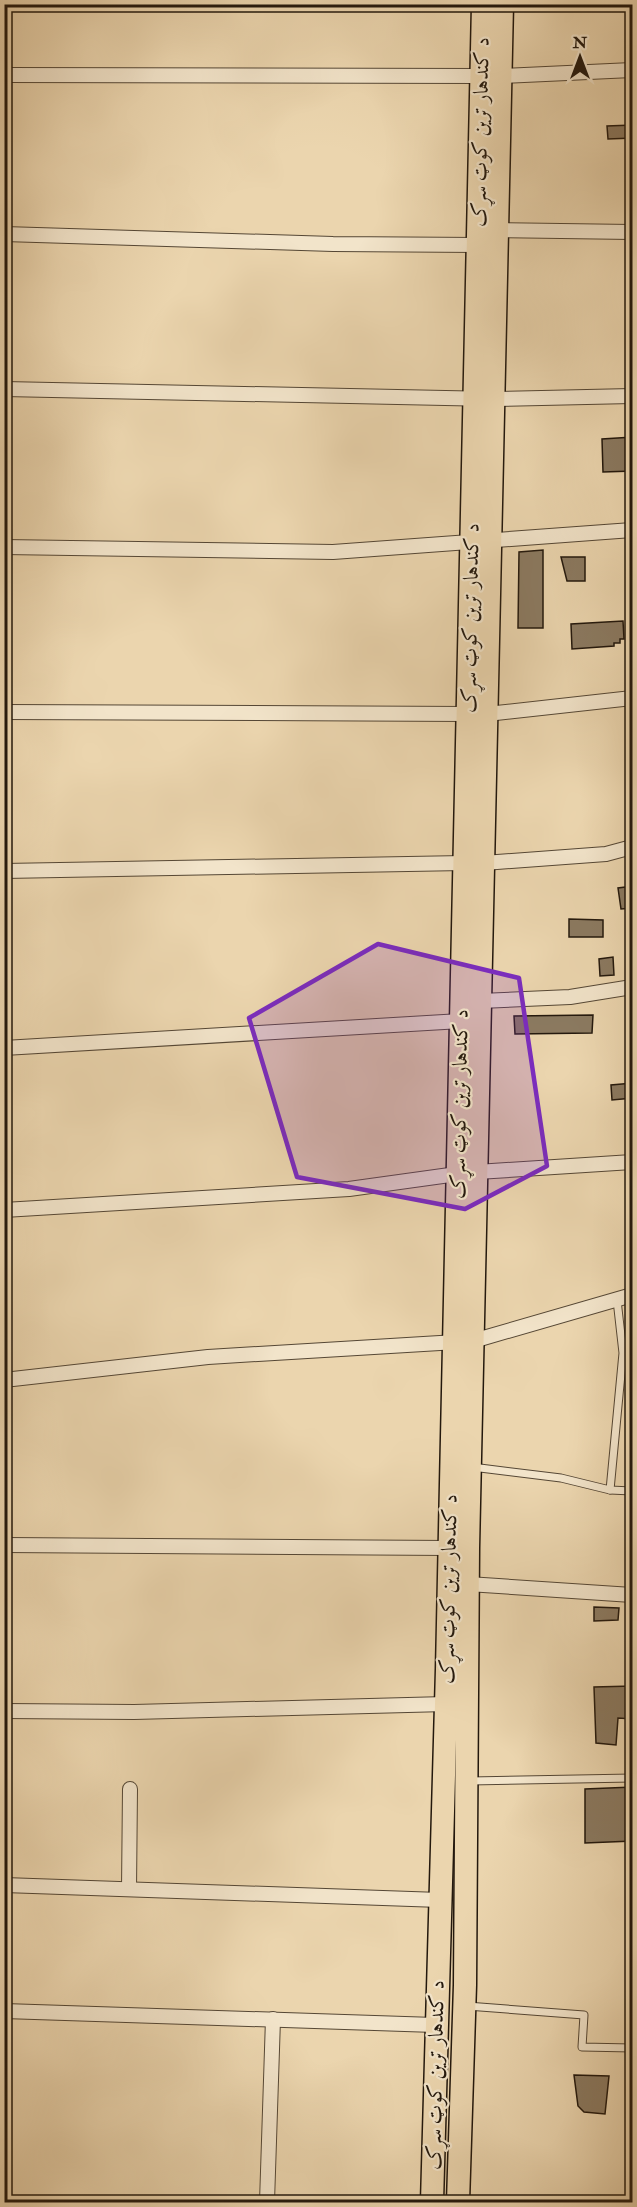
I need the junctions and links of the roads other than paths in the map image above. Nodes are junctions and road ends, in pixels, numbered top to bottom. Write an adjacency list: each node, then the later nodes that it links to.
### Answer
1 (483, 4): 5 (main road, د کندهار ترين کوټ سړک)
2 (502, 4): 5 (main road, د کندهار ترين کوټ سړک)
3 (633, 70): 5 (street)
4 (4, 75): 5 (street)
5 (491, 76): 6 (main road, د کندهار ترين کوټ سړک); 9 (main road, د کندهار ترين کوټ سړک)
6 (498, 230): 7 (street); 12 (main road, د کندهار ترين کوټ سړک)
7 (633, 232)
8 (4, 234): 9 (street)
9 (478, 245): 12 (main road, د کندهار ترين کوټ سړک)
10 (4, 389): 12 (street)
11 (633, 396): 12 (street)
12 (484, 399): 14 (main road, د کندهار ترين کوټ سړک)
13 (633, 530): 14 (street)
14 (481, 540): 15 (street); 18 (main road, د کندهار ترين کوټ سړک)
15 (4, 547)
16 (633, 698): 18 (street)
17 (4, 712): 18 (street)
18 (478, 714): 20 (main road, د کندهار ترين کوټ سړک)
19 (633, 847): 20 (street)
20 (474, 863): 21 (street); 22 (main road, د کندهار ترين کوټ سړک)
21 (4, 872)
22 (472, 955): 24 (main road, د کندهار ترين کوټ سړک); 25 (main road, د کندهار ترين کوټ سړک)
23 (633, 987): 24 (street)
24 (480, 1000): 28 (main road, د کندهار ترين کوټ سړک)
25 (461, 1021): 26 (street); 28 (main road, د کندهار ترين کوټ سړک)
26 (4, 1048)
27 (633, 1162): 28 (street)
28 (467, 1173): 29 (street); 32 (main road, د کندهار ترين کوټ سړک)
29 (4, 1210)
30 (633, 1295): 31 (street)
31 (617, 1300): 32 (street); 35 (lane)
32 (463, 1341): 33 (street); 34 (main road, د کندهار ترين کوټ سړک); 38 (main road, د کندهار ترين کوټ سړک)
33 (4, 1380)
34 (470, 1466): 35 (lane); 39 (main road, د کندهار ترين کوټ سړک)
35 (610, 1490): 36 (lane)
36 (633, 1491)
37 (4, 1545): 38 (street)
38 (449, 1548): 41 (main road, د کندهار ترين کوټ سړک)
39 (468, 1584): 40 (street); 44 (main road, د کندهار ترين کوټ سړک)
40 (633, 1595)
41 (446, 1704): 42 (street); 48 (main road, د کندهار ترين کوټ سړک)
42 (4, 1711)
43 (633, 1778): 44 (lane)
44 (465, 1781): 50 (main road, د کندهار ترين کوټ سړک)
45 (130, 1789): 47 (street)
46 (4, 1885): 47 (street)
47 (129, 1889): 48 (street)
48 (440, 1900): 49 (main road, د کندهار ترين کوټ سړک)
49 (437, 1984): 50 (main road); 53 (main road, د کندهار ترين کوټ سړک)
50 (465, 1996): 54 (lane); 57 (main road, د کندهار ترين کوټ سړک)
51 (4, 2011): 52 (street)
52 (273, 2019): 53 (street); 55 (street)
53 (435, 2025): 56 (main road, د کندهار ترين کوټ سړک)
54 (633, 2048)
55 (267, 2202)
56 (432, 2202)
57 (458, 2202)

